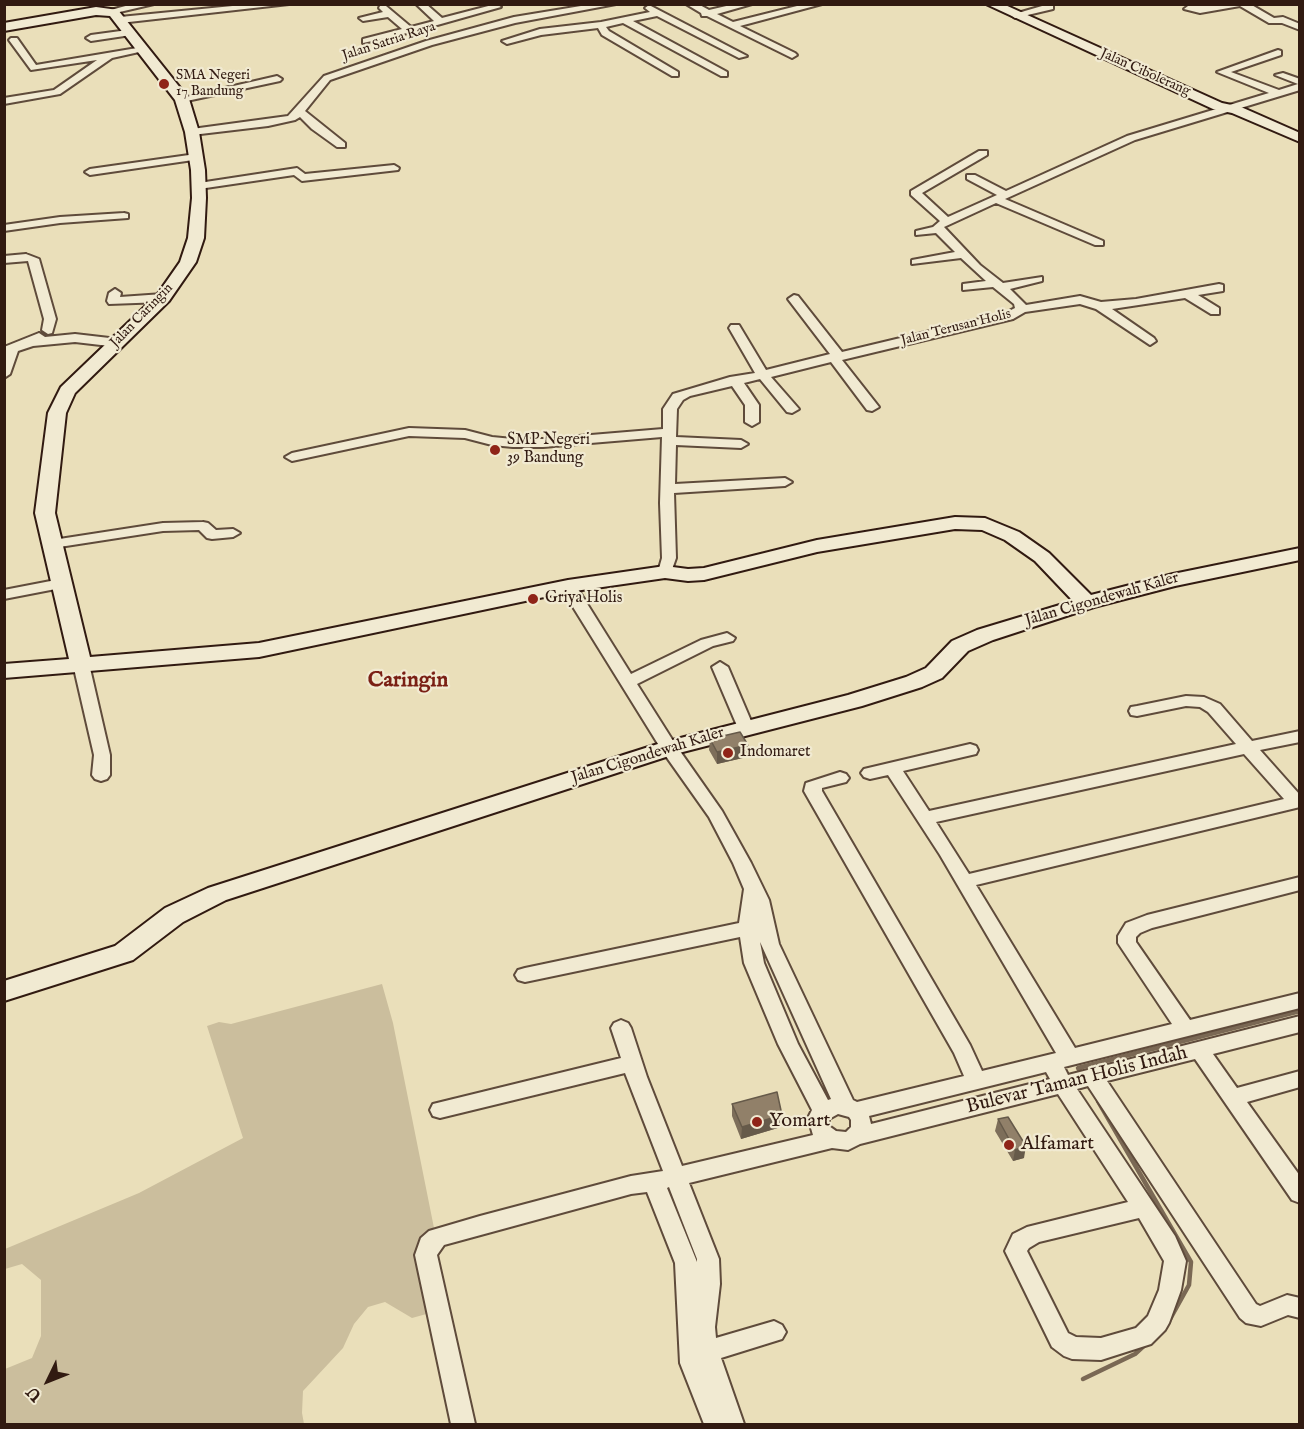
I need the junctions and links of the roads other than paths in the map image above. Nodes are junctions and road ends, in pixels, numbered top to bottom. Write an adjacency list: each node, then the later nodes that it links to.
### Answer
1 (150, 4): 20 (street)
2 (285, 4): 20 (street)
3 (420, 4): 27 (street)
4 (455, 4): 21 (street)
5 (612, 4): 28 (street, Jalan Satria Raya)
6 (643, 4): 17 (street)
7 (690, 4): 18 (street)
8 (748, 4): 18 (street)
9 (758, 4): 19 (street)
10 (818, 4): 19 (street)
11 (1237, 4): 16 (street)
12 (1243, 4): 33 (street)
13 (997, 5): 22 (main road, Jalan Cibolerang)
14 (495, 6): 21 (street); 28 (street)
15 (1050, 7): 22 (street)
16 (1188, 9)
17 (658, 13): 26 (street); 29 (street)
18 (709, 14): 23 (street); 31 (street)
19 (777, 14): 31 (street)
20 (120, 15): 32 (main road); 37 (street); 42 (main road, Jalan Caringin)
21 (463, 15): 27 (street); 34 (street)
22 (1015, 15): 65 (main road, Jalan Cibolerang)
23 (698, 16)
24 (363, 18): 35 (street)
25 (686, 19): 29 (street)
26 (624, 20): 30 (street); 44 (street)
27 (440, 21): 35 (street)
28 (514, 21): 34 (street, Jalan Satria Raya); 36 (street)
29 (675, 21): 43 (street)
30 (600, 25): 36 (street); 53 (street)
31 (731, 25): 48 (street)
32 (4, 27)
33 (1299, 27)
34 (485, 28): 41 (street, Jalan Satria Raya)
35 (409, 30): 40 (street); 41 (street)
36 (532, 34): 39 (street)
37 (91, 38)
38 (14, 40): 49 (street)
39 (507, 40)
40 (366, 41)
41 (429, 43): 67 (street, Jalan Satria Raya)
42 (143, 50): 49 (street); 63 (main road, Jalan Caringin)
43 (730, 50): 45 (street); 52 (street)
44 (681, 51): 47 (street); 54 (street)
45 (719, 53)
46 (1278, 53): 59 (street)
47 (670, 54)
48 (792, 55)
49 (109, 56): 64 (street)
50 (659, 56): 53 (street)
51 (707, 56): 54 (street)
52 (742, 56)
53 (648, 59): 55 (street)
54 (696, 59): 56 (street)
55 (675, 74)
56 (724, 74)
57 (1212, 75): 59 (street)
58 (1280, 75): 61 (street)
59 (1222, 77): 62 (street)
60 (277, 79): 63 (street)
61 (1299, 85): 62 (street)
62 (1278, 93): 65 (street)
63 (182, 99): 67 (main road, Jalan Caringin)
64 (4, 101)
65 (1227, 108): 68 (main road, Jalan Cibolerang); 78 (street)
66 (302, 113): 69 (street)
67 (192, 132): 71 (main road, Jalan Caringin)
68 (1299, 138)
69 (341, 145)
70 (983, 153): 80 (street, Jalan Terusan Holis)
71 (196, 157): 73 (street); 76 (main road, Jalan Caringin)
72 (394, 168): 75 (street)
73 (90, 172)
74 (971, 177): 78 (street)
75 (256, 178): 76 (street); 77 (street)
76 (199, 186): 93 (main road, Jalan Caringin)
77 (263, 192)
78 (1000, 197): 80 (street); 83 (street)
79 (124, 216): 81 (street)
80 (942, 225): 82 (street); 84 (street, Jalan Terusan Holis)
81 (4, 228)
82 (920, 233)
83 (1099, 243)
84 (964, 254): 86 (street); 88 (street, Jalan Terusan Holis)
85 (4, 260): 99 (street)
86 (916, 262)
87 (1038, 279): 88 (street)
88 (999, 285): 89 (street); 96 (street, Jalan Terusan Holis)
89 (967, 286)
90 (1219, 288): 92 (street)
91 (115, 293): 93 (street)
92 (1187, 294): 95 (street); 97 (street)
93 (163, 298): 103 (main road, Jalan Caringin)
94 (794, 299): 105 (street)
95 (1100, 306): 96 (street); 101 (street)
96 (1022, 309): 105 (street, Jalan Terusan Holis)
97 (1215, 312)
98 (735, 328): 107 (street)
99 (48, 330): 100 (street); 102 (street)
100 (75, 338): 102 (street); 103 (street)
101 (1150, 341)
102 (32, 342): 104 (street)
103 (118, 343): 118 (main road, Jalan Caringin)
104 (8, 351): 106 (street)
105 (835, 357): 107 (street, Jalan Terusan Holis); 109 (street)
106 (4, 374)
107 (763, 375): 108 (street, Jalan Terusan Holis); 110 (street)
108 (735, 380): 111 (street); 112 (street, Jalan Terusan Holis)
109 (872, 407)
110 (792, 409)
111 (752, 422)
112 (668, 437): 113 (street); 114 (street); 116 (street, Jalan Terusan Holis)
113 (741, 444)
114 (292, 457)
115 (785, 482): 116 (street)
116 (669, 489): 120 (street, Jalan Terusan Holis)
117 (233, 533): 118 (street)
118 (53, 544): 121 (main road, Jalan Caringin)
119 (1299, 554): 124 (main road, Jalan Cigondewah Kaler)
120 (665, 572): 122 (main road); 124 (main road)
121 (61, 585): 123 (street); 126 (main road, Jalan Caringin)
122 (568, 586): 126 (main road); 129 (street)
123 (4, 595)
124 (1087, 603): 131 (main road, Jalan Cigondewah Kaler)
125 (727, 638): 129 (street)
126 (81, 664): 128 (main road); 138 (street)
127 (720, 667): 131 (street)
128 (4, 671)
129 (628, 682): 133 (street)
130 (1137, 711): 134 (street)
131 (746, 728): 133 (main road, Jalan Cigondewah Kaler)
132 (1299, 736): 134 (street)
133 (669, 748): 144 (street); 146 (main road, Jalan Cigondewah Kaler)
134 (1248, 748): 140 (street); 141 (street)
135 (970, 750): 136 (street)
136 (892, 767): 137 (street); 141 (street)
137 (870, 773)
138 (101, 775)
139 (840, 778): 156 (street)
140 (1298, 802): 142 (street)
141 (925, 818): 142 (street)
142 (963, 882): 153 (street)
143 (1299, 883): 150 (street)
144 (756, 927): 145 (street); 158 (street); 160 (street)
145 (525, 975)
146 (4, 991)
147 (1299, 1000): 150 (street, Bulevar Taman Holis Indah)
148 (1299, 1024): 151 (street, Bulevar Taman Holis Indah)
149 (621, 1028): 152 (street)
150 (1185, 1029): 153 (street, Bulevar Taman Holis Indah)
151 (1199, 1049): 154 (street, Bulevar Taman Holis Indah); 157 (street)
152 (633, 1063): 159 (street); 163 (street)
153 (1060, 1070): 154 (street, Bulevar Taman Holis Indah); 156 (street, Bulevar Taman Holis Indah); 161 (street, Bulevar Taman Holis Indah); 166 (street)
154 (1093, 1077): 167 (street)
155 (1299, 1079): 157 (street)
156 (977, 1082): 158 (street, Bulevar Taman Holis Indah)
157 (1234, 1097): 165 (street)
158 (850, 1109): 160 (street); 161 (street)
159 (440, 1110)
160 (822, 1111): 162 (street)
161 (855, 1137): 162 (street)
162 (832, 1139): 163 (street)
163 (677, 1176): 164 (street); 169 (street)
164 (654, 1182): 170 (street); 171 (street)
165 (1299, 1194)
166 (1143, 1208): 166 (street)
167 (1299, 1308)
168 (774, 1332): 169 (street)
169 (706, 1352): 172 (street)
170 (463, 1425)
171 (716, 1425)
172 (732, 1425)

